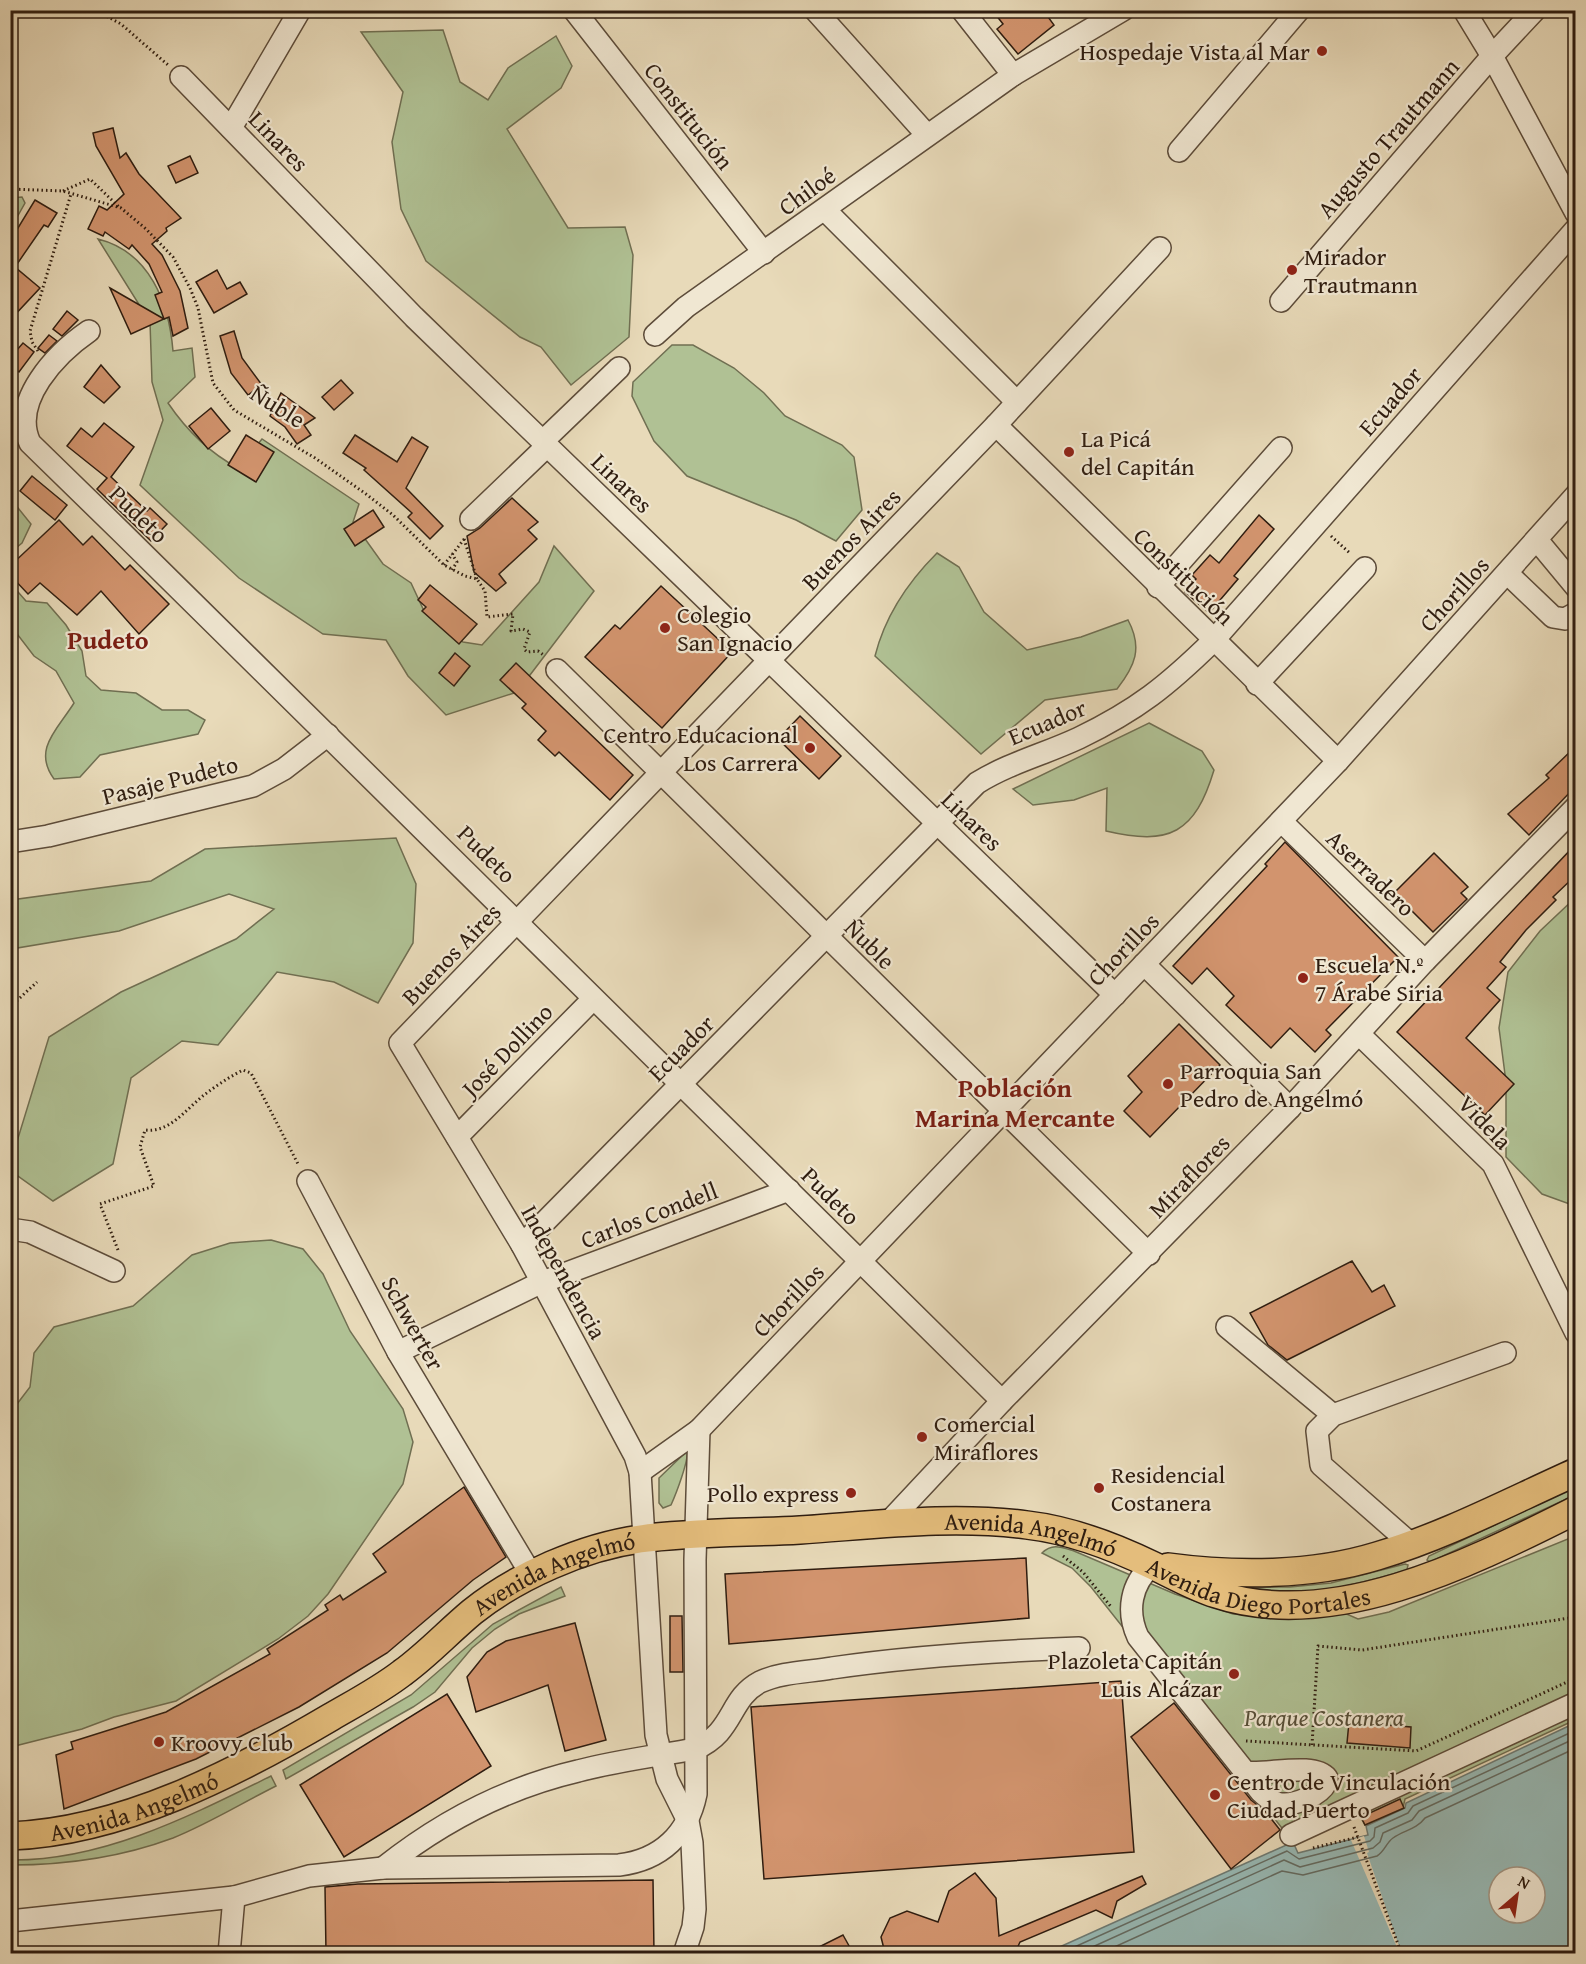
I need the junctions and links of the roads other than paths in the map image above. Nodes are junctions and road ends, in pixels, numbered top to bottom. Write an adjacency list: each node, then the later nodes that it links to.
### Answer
1 (300, 10): 12 (street)
2 (574, 10): 19 (street, Constitución)
3 (815, 10): 13 (street)
4 (962, 10): 10 (street)
5 (1123, 10): 10 (street, Chiloé)
6 (1299, 10): 14 (street)
7 (1464, 10): 9 (street)
8 (1535, 10): 9 (street, Augusto Trautmann)
9 (1492, 56): 16 (street); 20 (street, Augusto Trautmann)
10 (1013, 75): 13 (street, Chiloé)
11 (181, 77): 12 (street, Linares)
12 (231, 128): 26 (street, Linares)
13 (927, 135): 15 (street, Chiloé)
14 (1179, 151)
15 (825, 210): 19 (street, Chiloé); 24 (street)
16 (1575, 213)
17 (1575, 229): 36 (street, Ecuador)
18 (1161, 248): 24 (street, Buenos Aires)
19 (764, 253): 22 (street, Chiloé)
20 (1281, 301)
21 (89, 332): 40 (street, Pudeto)
22 (655, 334)
23 (619, 368): 26 (street)
24 (1017, 402): 25 (street, Buenos Aires)
25 (996, 426): 33 (street, Constitución); 37 (street, Buenos Aires)
26 (545, 444): 29 (street); 37 (street, Linares)
27 (1281, 448): 33 (street)
28 (1575, 495): 30 (street, Chorillos)
29 (471, 519)
30 (1537, 540): 32 (street, Chorillos); 34 (street)
31 (1365, 568): 39 (street)
32 (1507, 573): 35 (street); 41 (street, Chorillos)
33 (1158, 587): 36 (street, Constitución)
34 (1575, 587)
35 (1575, 614)
36 (1213, 640): 39 (street, Constitución); 45 (street, Ecuador)
37 (770, 662): 42 (street, Buenos Aires); 45 (street, Linares)
38 (556, 670): 42 (street, Ñuble)
39 (1257, 684): 41 (street, Constitución)
40 (328, 735): 46 (street, Pasaje Pudeto); 47 (street, Pudeto)
41 (1338, 762): 44 (street, Chorillos)
42 (661, 775): 47 (street, Buenos Aires); 48 (street, Ñuble)
43 (1575, 807): 49 (street, Miraflores)
44 (1281, 821): 49 (street, Aserradero); 50 (street, Chorillos)
45 (939, 825): 48 (street, Ecuador); 51 (street, Linares)
46 (10, 842)
47 (518, 921): 52 (street, Pudeto); 54 (street, Buenos Aires)
48 (827, 937): 55 (street, Ecuador); 57 (street, Ñuble)
49 (1425, 961): 53 (street, Miraflores)
50 (1144, 964): 51 (street, Chorillos); 56 (street)
51 (1114, 995): 57 (street, Chorillos)
52 (593, 999): 55 (street, Pudeto); 58 (street, José Dollino)
53 (1359, 1034): 56 (street, Miraflores); 68 (street, Videla)
54 (400, 1043): 58 (street, Independencia)
55 (681, 1084): 60 (street, Pudeto); 62 (street, Ecuador)
56 (1290, 1108): 63 (street, Miraflores)
57 (1004, 1112): 63 (street, Ñuble); 64 (street, Chorillos)
58 (457, 1137): 62 (street, Independencia)
59 (308, 1182): 69 (street, Schwerter)
60 (789, 1190): 64 (street, Pudeto); 66 (street, Carlos Condell)
61 (10, 1229): 65 (street)
62 (522, 1245): 66 (street, Independencia)
63 (1149, 1254): 71 (street, Miraflores)
64 (860, 1261): 71 (street, Pudeto); 73 (street, Chorillos)
65 (114, 1270)
66 (540, 1283): 69 (street, Carlos Condell); 74 (street, Independencia)
67 (1227, 1327): 72 (street)
68 (1575, 1333)
69 (398, 1352): 82 (street, Schwerter)
70 (1505, 1353): 72 (street)
71 (1002, 1401): 77 (street, Miraflores)
72 (1333, 1415): 80 (street)
73 (699, 1430): 74 (street, Chorillos); 78 (street)
74 (640, 1472): 79 (street, Independencia)
75 (1575, 1472): 80 (main road, Avenida Diego Portales)
76 (1575, 1510): 83 (main road, Avenida Diego Portales)
77 (886, 1525): 78 (main road, Avenida Angelmó); 81 (main road, Avenida Angelmó)
78 (696, 1536): 79 (main road, Avenida Angelmó); 86 (street)
79 (643, 1539): 82 (main road, Avenida Angelmó); 87 (street, Independencia)
80 (1411, 1544): 81 (main road, Avenida Diego Portales); 83 (main road)
81 (1152, 1565): 83 (main road, Avenida Diego Portales); 88 (street)
82 (532, 1576): 91 (main road, Avenida Angelmó)
83 (1427, 1577)
84 (1079, 1648): 86 (street)
85 (1575, 1703): 90 (street)
86 (695, 1749): 87 (street); 89 (street)
87 (660, 1756): 89 (street, Independencia); 92 (street)
88 (1245, 1772)
89 (688, 1821): 92 (street); 96 (street)
90 (1291, 1835)
91 (10, 1836)
92 (382, 1868): 93 (street)
93 (234, 1897): 94 (street); 95 (street)
94 (10, 1920)
95 (229, 1953)
96 (684, 1953)

